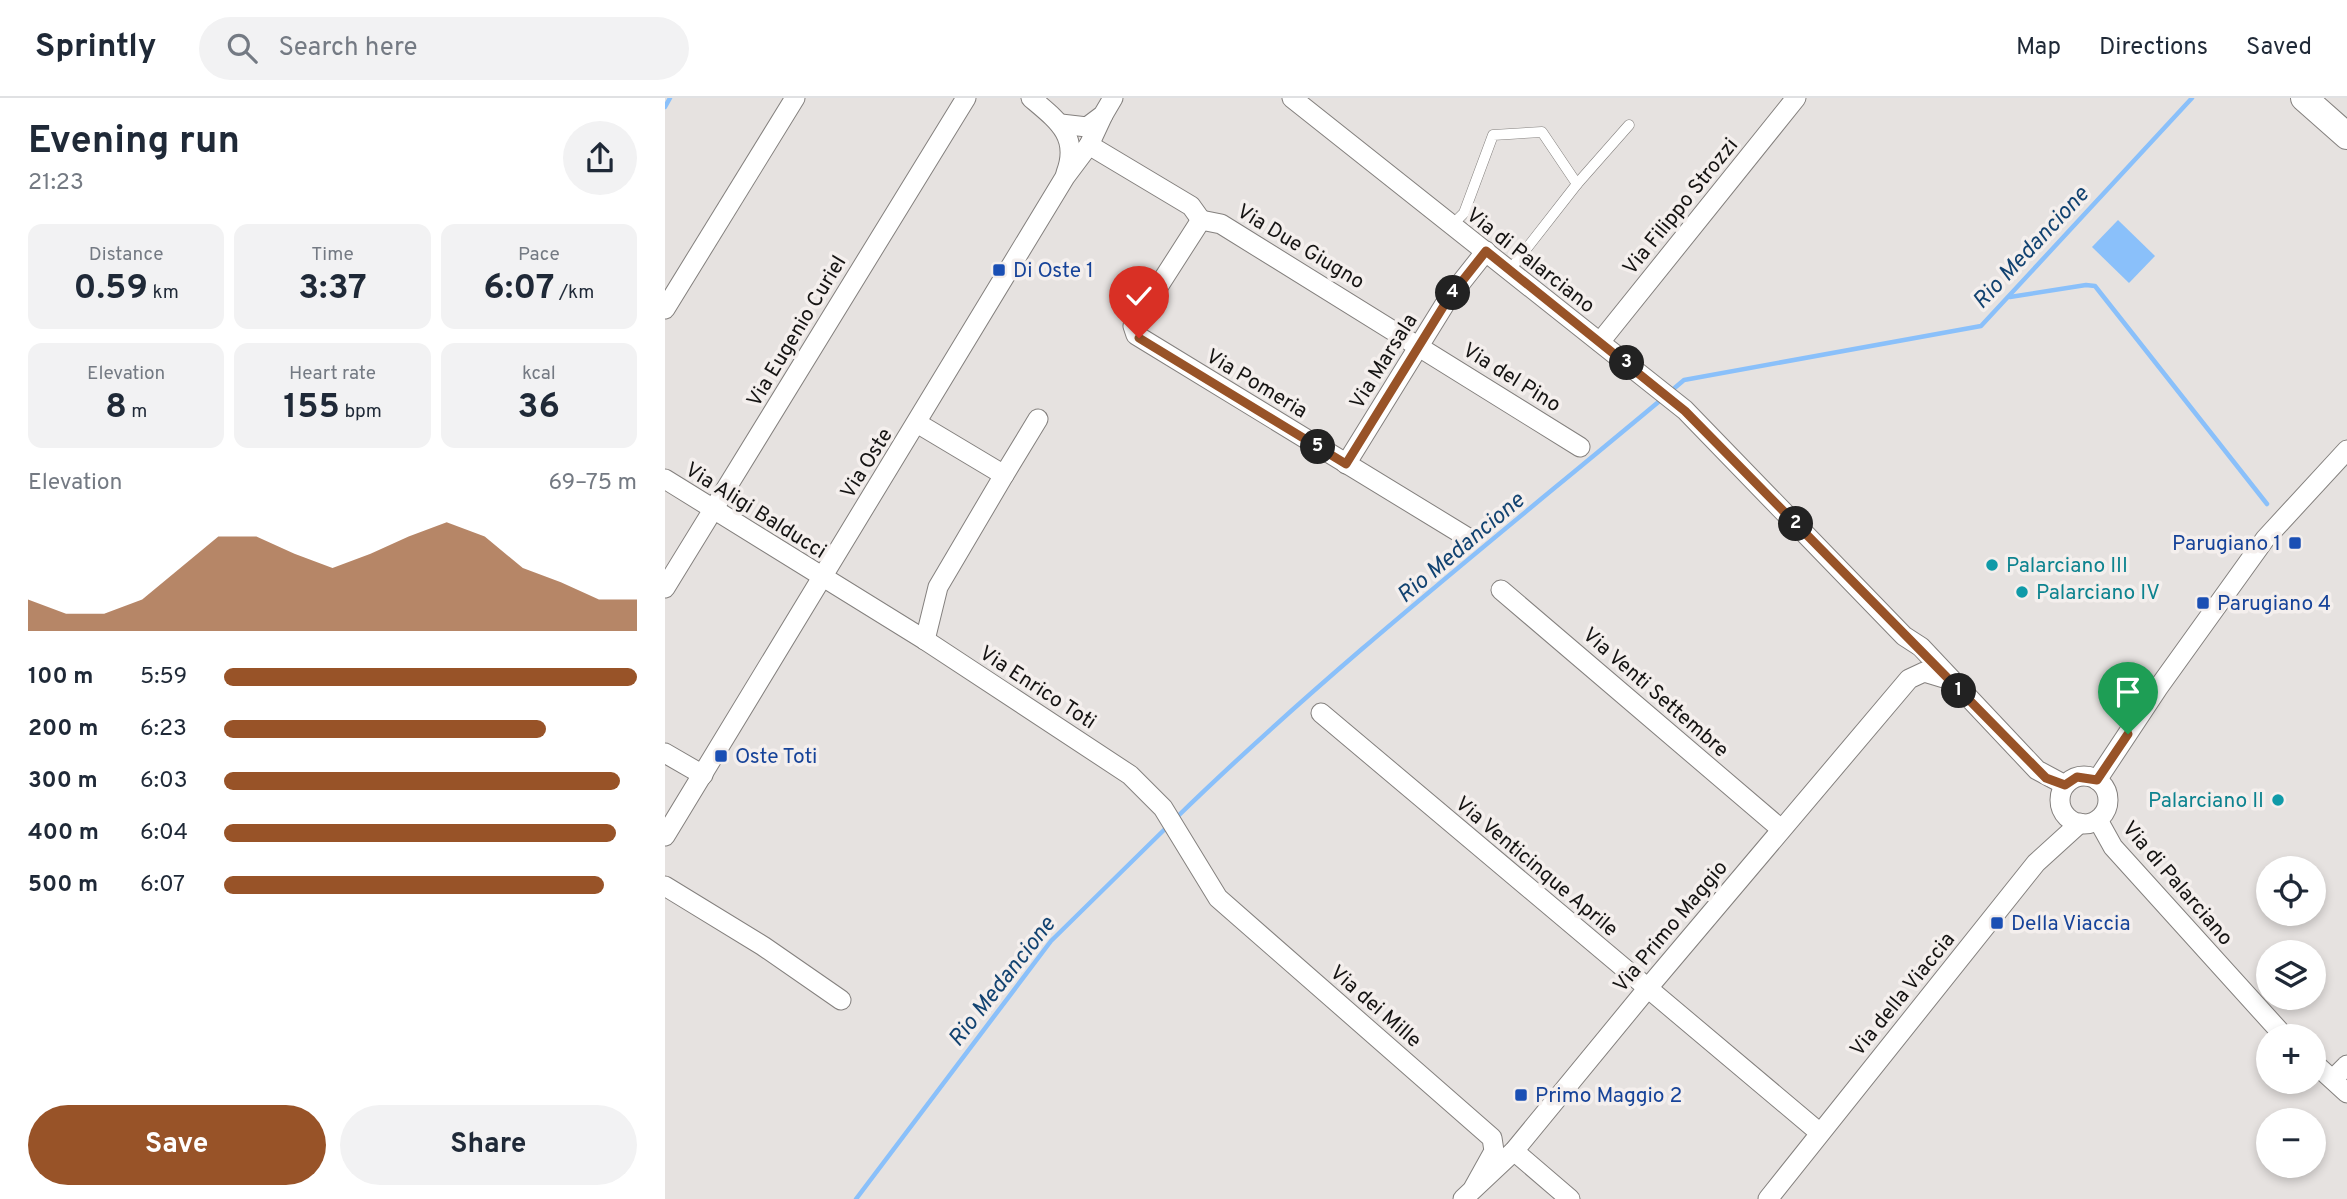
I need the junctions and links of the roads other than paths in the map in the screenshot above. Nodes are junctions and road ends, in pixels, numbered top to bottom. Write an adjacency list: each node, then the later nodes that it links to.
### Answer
1 (795, 98): 18 (street)
2 (966, 98): 28 (street, Via Eugenio Curiel)
3 (1031, 98): 8 (street)
4 (1292, 98): 15 (street, Via di Palarciano)
5 (1796, 98): 19 (street, Via Filippo Strozzi)
6 (2304, 98): 10 (street)
7 (1108, 106): 8 (street, Via Oste); 11 (street, Via Oste)
8 (1061, 124): 12 (street)
9 (1629, 125): 13 (lane)
10 (2347, 136)
11 (1089, 145): 12 (street, Via Oste); 14 (street, Via Due Giugno)
12 (1065, 177): 22 (street, Via Oste)
13 (1577, 184): 15 (lane); 17 (lane)
14 (1201, 220): 20 (street, Via Due Giugno); 25 (street, Via Pomeria)
15 (1451, 226): 16 (street, Via di Palarciano)
16 (1477, 246): 17 (street, Via di Palarciano); 20 (street, Via Marsala)
17 (1509, 271): 19 (street, Via di Palarciano)
18 (665, 309)
19 (1600, 342): 33 (street, Via di Palarciano)
20 (1420, 346): 23 (street, Via del Pino); 25 (street, Via Marsala)
21 (1038, 419): 26 (street)
22 (917, 424): 26 (street); 30 (street, Via Oste)
23 (1580, 447)
24 (2347, 450): 40 (street)
25 (1346, 464): 29 (street, Via Pomeria)
26 (1004, 475): 34 (street)
27 (665, 479): 28 (street, Via Aligi Balducci)
28 (713, 510): 30 (street, Via Aligi Balducci); 31 (street, Via Eugenio Curiel)
29 (1470, 539)
30 (822, 579): 34 (street, Via Enrico Toti); 39 (street, Via Oste)
31 (665, 588)
32 (1501, 590): 43 (street, Via Venti Settembre)
33 (1904, 636): 35 (street); 36 (street, Via di Palarciano)
34 (925, 640): 45 (street, Via Enrico Toti)
35 (1909, 679): 36 (street); 43 (street, Via Primo Maggio)
36 (1947, 679): 41 (street, Via di Palarciano)
37 (1321, 713): 47 (street, Via Venticinque Aprile)
38 (665, 753): 39 (street)
39 (703, 775): 44 (street, Via Oste)
40 (2097, 780): 41 (street); 42 (street)
41 (2065, 785): 42 (street)
42 (2089, 822): 49 (street, Via di Palarciano); 53 (street, Via della Viaccia)
43 (1781, 829): 47 (street, Via Primo Maggio)
44 (665, 836)
45 (1197, 866): 55 (street, Via dei Mille)
46 (665, 886): 48 (street)
47 (1647, 989): 53 (street, Via Venticinque Aprile); 54 (street, Via Primo Maggio)
48 (841, 1000)
49 (2273, 1024)
50 (2347, 1065): 52 (street)
51 (2326, 1074): 52 (street)
52 (2340, 1086)
53 (1820, 1133): 57 (street, Via della Viaccia)
54 (1514, 1151): 55 (street, Via Primo Maggio); 56 (street)
55 (1469, 1193)
56 (1570, 1199)
57 (1768, 1199)

